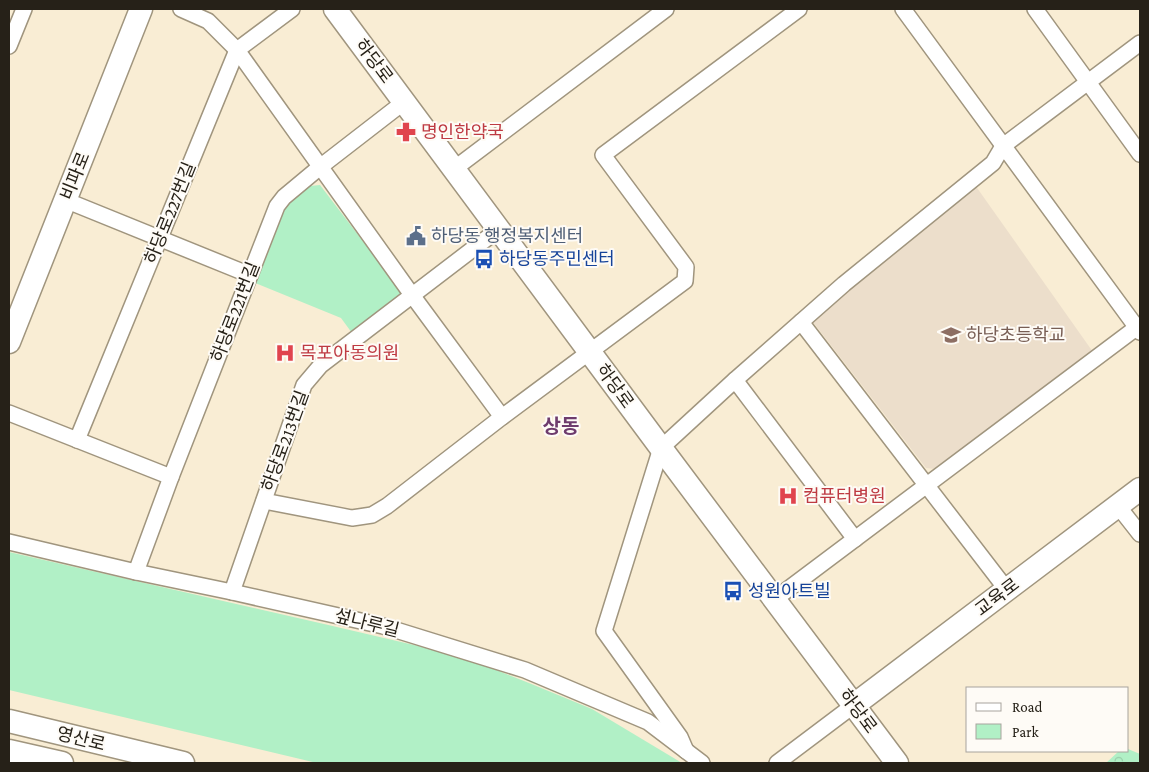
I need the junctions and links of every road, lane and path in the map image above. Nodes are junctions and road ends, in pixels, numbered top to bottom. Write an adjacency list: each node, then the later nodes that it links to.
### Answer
1 (24, 9): 11 (street)
2 (142, 9): 19 (street, 비파로)
3 (181, 9): 12 (street)
4 (292, 9): 12 (street)
5 (335, 9): 14 (street, 하당로)
6 (666, 9): 18 (street)
7 (798, 9): 27 (street)
8 (903, 9): 15 (street)
9 (1035, 9): 13 (street)
10 (1140, 43): 13 (street)
11 (9, 46)
12 (237, 50): 17 (street); 21 (street, 하당로227번길)
13 (1088, 82): 15 (street); 16 (street)
14 (404, 102): 17 (street, 하당로221번길); 18 (street, 하당로)
15 (1003, 146): 24 (street); 25 (street)
16 (1140, 154)
17 (320, 167): 22 (street, 하당로221번길); 23 (street)
18 (454, 169): 20 (street, 하당로)
19 (66, 200): 21 (street); 26 (street, 비파로)
20 (499, 229): 23 (street, 하당로213번길); 27 (street, 하당로)
21 (160, 238): 22 (street); 31 (street, 하당로227번길)
22 (250, 274): 33 (street, 하당로221번길)
23 (412, 295): 30 (street); 36 (street, 하당로213번길)
24 (801, 322): 28 (street); 34 (street)
25 (1139, 328): 34 (street)
26 (9, 342)
27 (589, 352): 30 (street); 32 (street, 하당로)
28 (735, 380): 32 (street); 39 (street)
29 (9, 413): 31 (street)
30 (502, 417): 36 (street)
31 (77, 440): 33 (street)
32 (661, 448): 44 (street, 하당로); 48 (street)
33 (171, 476): 41 (street, 하당로221번길)
34 (927, 485): 39 (street); 42 (street)
35 (1140, 489): 37 (street, 교육로)
36 (264, 501): 43 (street, 하당로213번길)
37 (1118, 506): 38 (street); 42 (street, 교육로)
38 (1140, 534)
39 (855, 539): 44 (street)
40 (9, 542): 41 (street, 섶나루길)
41 (136, 572): 43 (street, 섶나루길)
42 (1007, 590): 45 (street, 교육로)
43 (232, 592): 48 (street, 섶나루길)
44 (775, 599): 45 (street, 하당로)
45 (854, 705): 52 (street); 53 (street, 하당로)
46 (9, 721): 50 (street, 영산로)
47 (9, 750): 49 (street, 영산로)
48 (686, 751): 51 (street, 섶나루길)
49 (62, 763)
50 (183, 763)
51 (702, 763)
52 (777, 763)
53 (897, 763)

